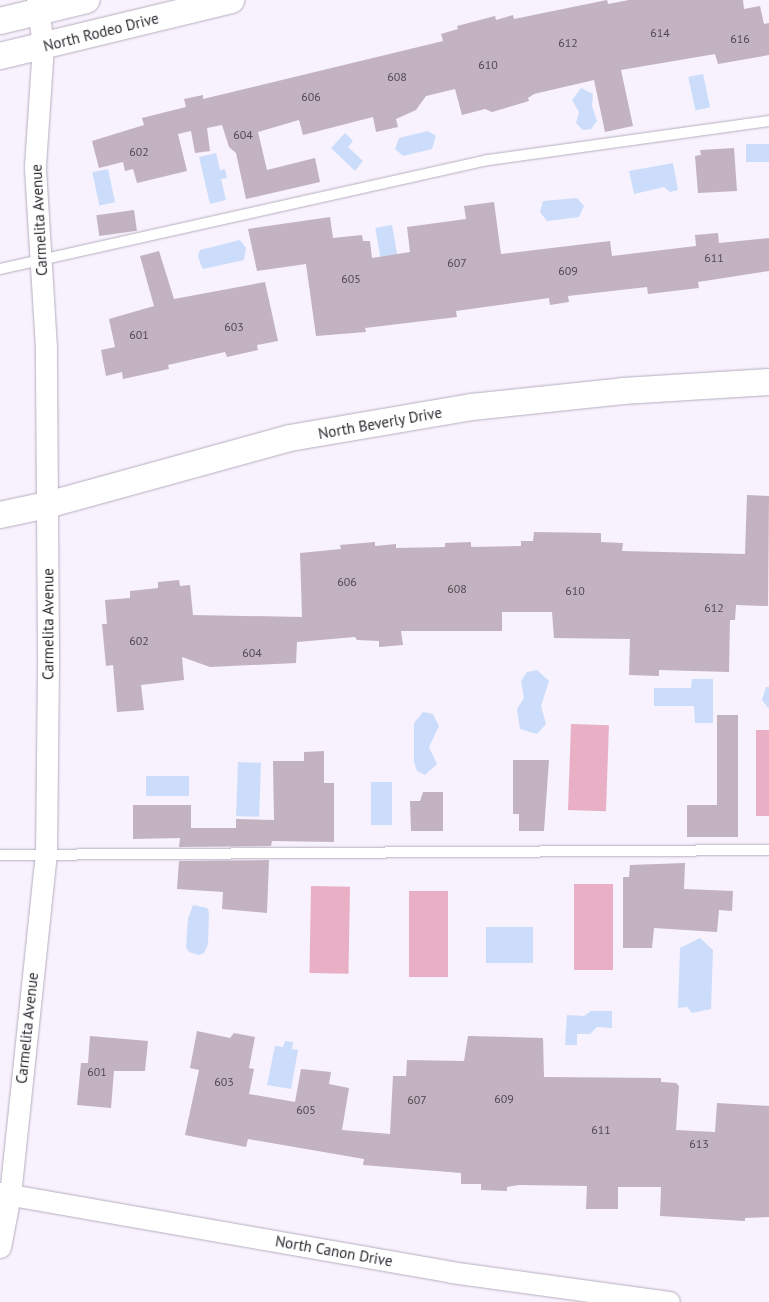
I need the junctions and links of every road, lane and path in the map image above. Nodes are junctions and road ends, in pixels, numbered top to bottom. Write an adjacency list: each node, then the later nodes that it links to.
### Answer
1 (87, 0): 3 (street)
2 (231, 0): 5 (street, North Rodeo Drive)
3 (37, 6): 4 (street); 5 (street, Carmelita Avenue)
4 (0, 21)
5 (43, 46): 6 (street, North Rodeo Drive); 8 (street, Carmelita Avenue)
6 (0, 56)
7 (769, 121): 8 (lane)
8 (42, 259): 9 (lane); 11 (street, Carmelita Avenue)
9 (0, 269)
10 (769, 382): 11 (street, North Beverly Drive)
11 (47, 506): 12 (street, North Beverly Drive); 15 (street, Carmelita Avenue)
12 (0, 515)
13 (769, 850): 15 (lane)
14 (0, 855): 15 (lane)
15 (46, 855): 16 (street, Carmelita Avenue)
16 (5, 1194): 17 (street, Carmelita Avenue); 18 (street, North Canon Drive)
17 (0, 1247)
18 (668, 1302)

